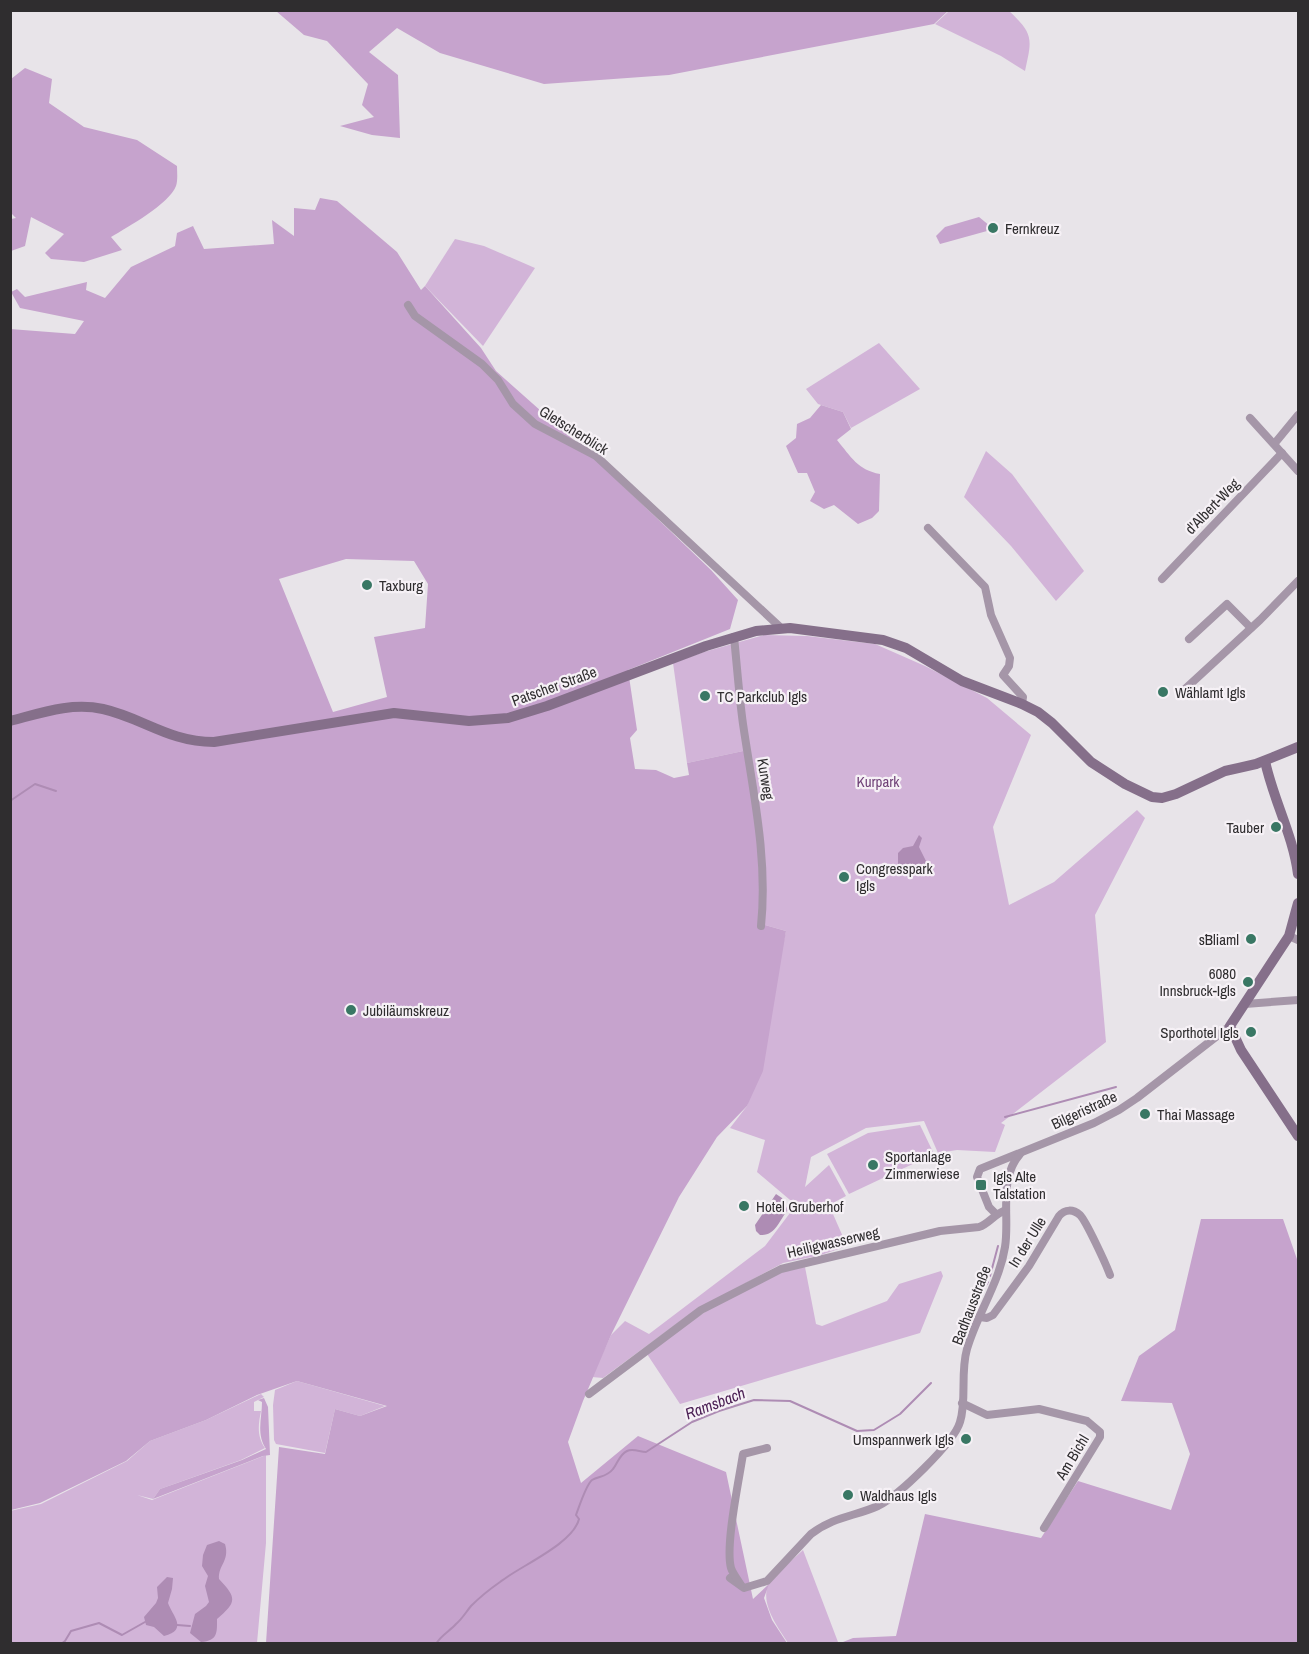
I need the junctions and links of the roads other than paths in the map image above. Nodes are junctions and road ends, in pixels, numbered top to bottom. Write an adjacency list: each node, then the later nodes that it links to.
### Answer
1 (408, 305): 10 (street, Gletscherblick)
2 (1299, 415): 4 (street)
3 (1250, 418): 4 (street)
4 (1275, 443): 5 (street)
5 (1282, 453): 6 (street); 8 (street, d'Albert-Weg)
6 (1299, 471)
7 (928, 528): 15 (street, Patscher Straße)
8 (1161, 579)
9 (1299, 581): 11 (street)
10 (780, 627): 12 (main road, Patscher Straße); 15 (main road, Patscher Straße)
11 (1251, 628): 13 (street); 14 (street)
12 (734, 637): 16 (main road, Patscher Straße); 21 (street, Kurweg)
13 (1189, 639)
14 (1185, 689)
15 (1022, 704): 18 (main road, Patscher Straße)
16 (10, 721)
17 (1299, 747): 18 (main road, Patscher Straße)
18 (1265, 761): 19 (main road)
19 (1299, 874)
20 (1299, 903): 22 (main road)
21 (761, 926)
22 (1294, 938): 24 (main road)
23 (1299, 1000): 24 (street)
24 (1245, 1004): 25 (main road)
25 (1230, 1026): 26 (main road); 27 (street, Bilgeristraße)
26 (1299, 1137)
27 (1020, 1154): 28 (street, Badhausstraße); 29 (street, Bilgeristraße)
28 (1006, 1210): 29 (street, Heiligwasserweg); 31 (street, Badhausstraße)
29 (996, 1214): 32 (street, Heiligwasserweg)
30 (1110, 1275): 31 (street, In der Ulle)
31 (980, 1317): 33 (street, Badhausstraße)
32 (589, 1394)
33 (962, 1403): 35 (street, Am Bichl); 37 (street, Badhausstraße)
34 (767, 1448): 37 (street)
35 (1044, 1528)
36 (729, 1578): 37 (street)
37 (744, 1588)

